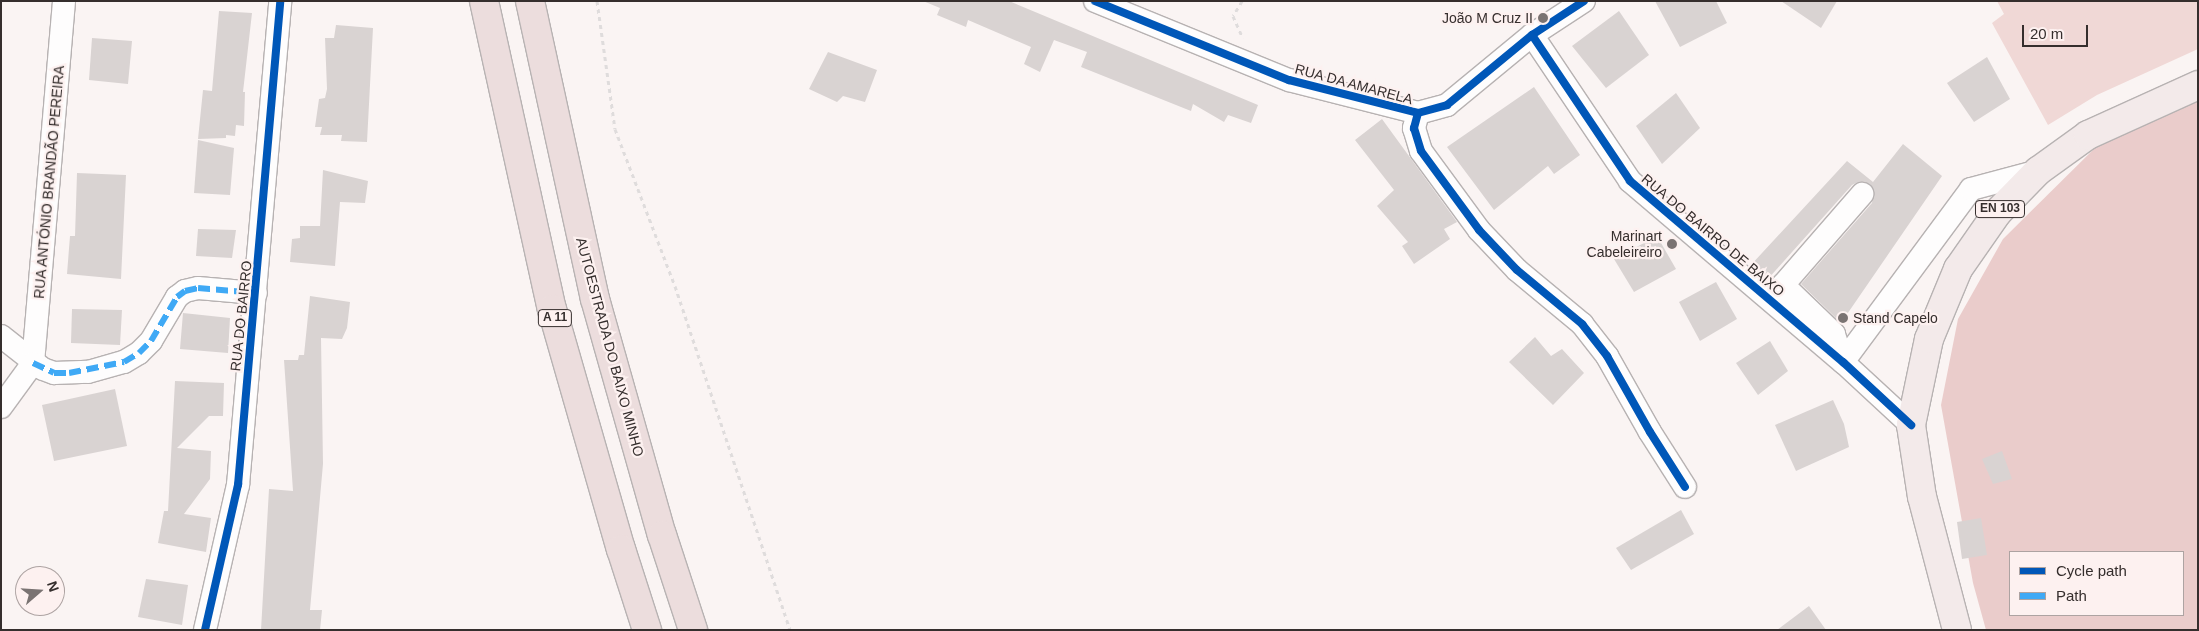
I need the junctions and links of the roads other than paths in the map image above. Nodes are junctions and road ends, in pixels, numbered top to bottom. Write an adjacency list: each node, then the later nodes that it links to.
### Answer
1 (64, 1): 15 (street, RUA ANTÓNIO BRANDÃO PEREIRA)
2 (280, 1): 12 (street, RUA DO BAIRRO)
3 (484, 1): 20 (highway, A 11)
4 (530, 1): 21 (highway, AUTOESTRADA DO BAIXO MINHO)
5 (1096, 1): 9 (street, RUA DA AMARELA)
6 (1584, 1): 7 (street, RUA DA AMARELA)
7 (1532, 35): 9 (street, RUA DA AMARELA); 14 (street, RUA DO BAIRRO DE BAIXO)
8 (2198, 86): 10 (main road, EN 103)
9 (1418, 113): 18 (street)
10 (2038, 171): 14 (street); 17 (main road, EN 103)
11 (1862, 194): 14 (street)
12 (256, 293): 15 (street); 19 (street, RUA DO BAIRRO)
13 (1, 336): 15 (street)
14 (1843, 362): 17 (street, RUA DO BAIRRO DE BAIXO)
15 (33, 363): 16 (street)
16 (1, 407)
17 (1911, 424): 22 (main road, EN 103)
18 (1685, 487)
19 (205, 630)
20 (648, 630)
21 (693, 630)
22 (1957, 630)

